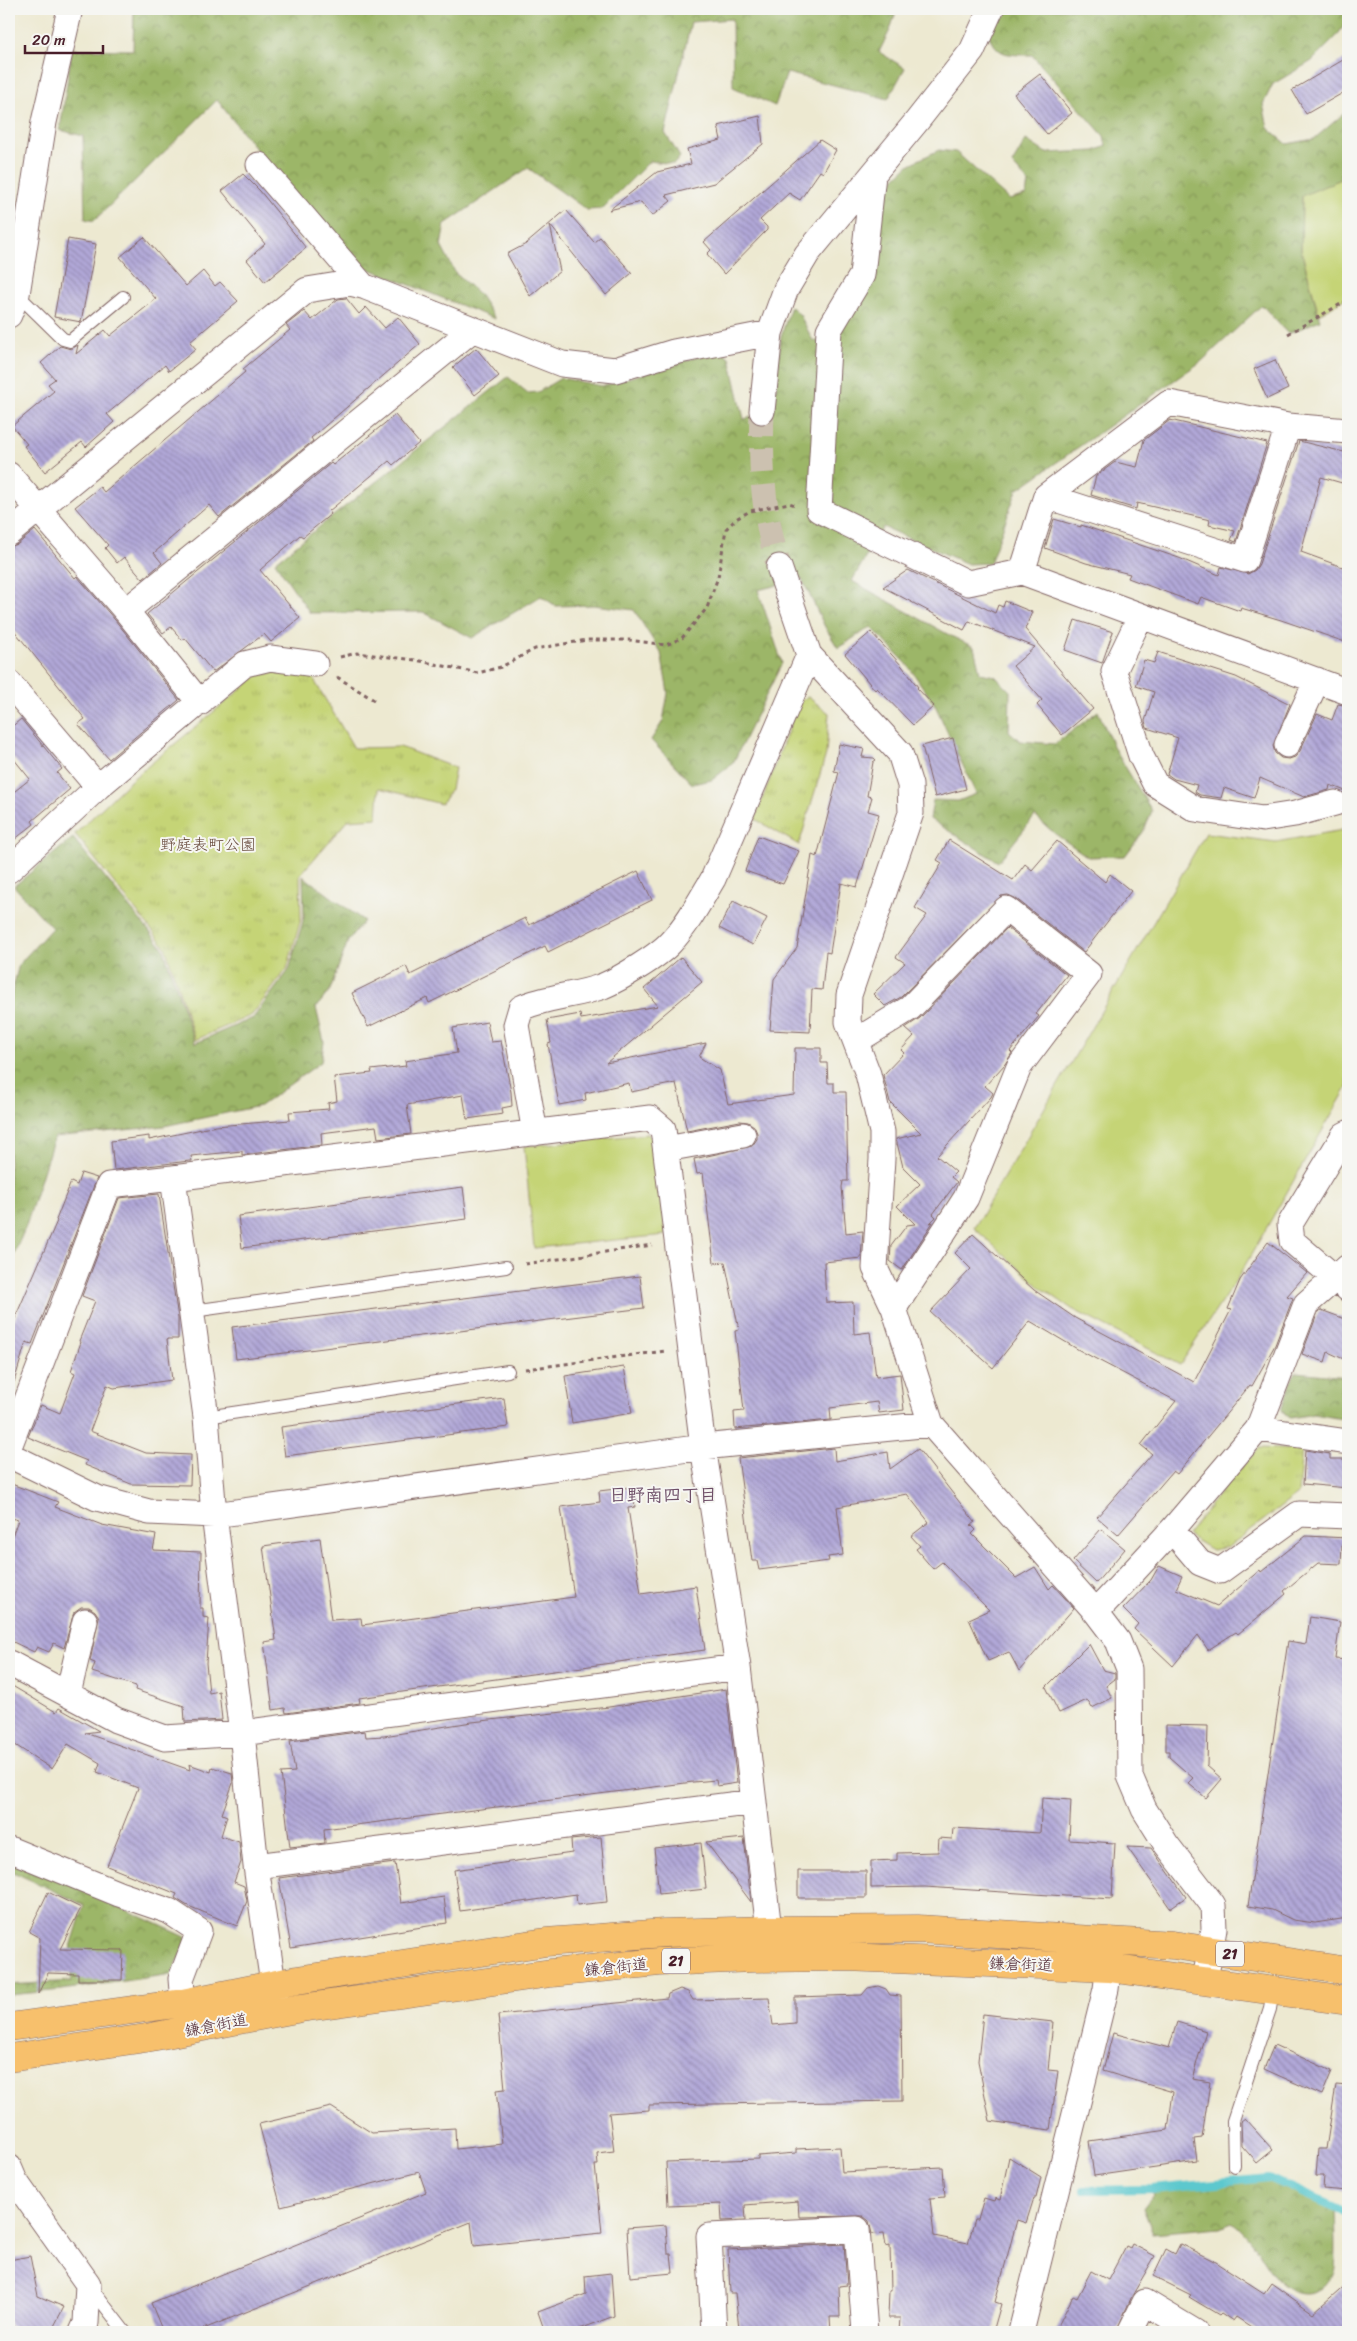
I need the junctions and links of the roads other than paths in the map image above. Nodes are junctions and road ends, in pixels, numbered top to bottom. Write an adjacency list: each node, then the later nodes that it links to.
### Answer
1 (70, 9): 7 (street)
2 (991, 9): 4 (street)
3 (259, 165): 5 (street)
4 (873, 175): 9 (street); 18 (street)
5 (363, 286): 8 (street); 15 (street)
6 (123, 297): 7 (lane)
7 (13, 304)
8 (474, 329): 9 (street); 19 (street)
9 (770, 333): 10 (street)
10 (762, 411)
11 (1288, 426): 12 (street); 14 (street); 14 (street)
12 (1348, 431)
13 (9, 475): 15 (street)
14 (1046, 496): 18 (street)
15 (38, 509): 16 (street); 19 (street)
16 (9, 533)
17 (779, 567): 21 (street)
18 (1022, 572): 20 (street)
19 (126, 611): 26 (street)
20 (1140, 617): 23 (street); 29 (street)
21 (809, 655): 31 (street); 32 (street)
22 (315, 664): 26 (street)
23 (1317, 680): 24 (street); 27 (street)
24 (1348, 692)
25 (13, 699): 28 (street)
26 (200, 703): 28 (street)
27 (1287, 745)
28 (98, 787): 30 (street)
29 (1335, 803)
30 (9, 870)
31 (856, 1041): 39 (street); 39 (street)
32 (536, 1133): 35 (street); 36 (street)
33 (1348, 1133): 38 (street)
34 (743, 1135): 35 (street)
35 (666, 1150): 47 (street)
36 (173, 1178): 40 (street); 46 (street)
37 (506, 1267): 40 (lane)
38 (1344, 1278): 44 (street)
39 (894, 1308): 43 (street)
40 (193, 1311): 42 (street)
41 (508, 1371): 42 (lane)
42 (206, 1417): 49 (street)
43 (931, 1424): 47 (street); 52 (street)
44 (1258, 1429): 45 (street); 51 (street)
45 (1348, 1442)
46 (9, 1447)
47 (704, 1447): 49 (street); 55 (street)
48 (9, 1455): 49 (street)
49 (214, 1515): 57 (street)
50 (1348, 1516): 51 (street)
51 (1172, 1530): 52 (street)
52 (1096, 1612): 62 (street)
53 (86, 1621): 56 (street)
54 (9, 1663): 56 (street)
55 (738, 1667): 57 (street); 58 (street)
56 (68, 1694): 57 (street)
57 (242, 1733): 60 (street)
58 (754, 1802): 60 (street); 61 (street)
59 (9, 1849): 69 (street)
60 (256, 1866): 66 (street)
61 (769, 1930): 63 (main road, 鎌倉街道 / 21); 66 (main road, 鎌倉街道 / 21)
62 (1212, 1950): 63 (main road, 鎌倉街道 / 21); 64 (main road, 鎌倉街道 / 21); 65 (street)
63 (1110, 1955): 65 (main road, 鎌倉街道 / 21); 70 (main road, 鎌倉街道 / 21); 80 (street)
64 (1348, 1971)
65 (1205, 1980): 67 (main road, 鎌倉街道 / 21)
66 (272, 1985): 69 (main road, 鎌倉街道 / 21); 70 (street)
67 (1273, 1990): 68 (main road, 鎌倉街道 / 21); 73 (lane)
68 (1348, 2001)
69 (183, 2003): 71 (main road, 鎌倉街道 / 21)
70 (278, 2013): 72 (main road, 鎌倉街道 / 21)
71 (9, 2027)
72 (9, 2058)
73 (1234, 2166)
74 (9, 2169): 75 (street)
75 (88, 2284): 76 (street); 77 (lane)
76 (82, 2332)
77 (124, 2332)
78 (714, 2332): 79 (street)
79 (865, 2332)
80 (1021, 2332)
81 (1130, 2332): 82 (street)
82 (1195, 2332)

